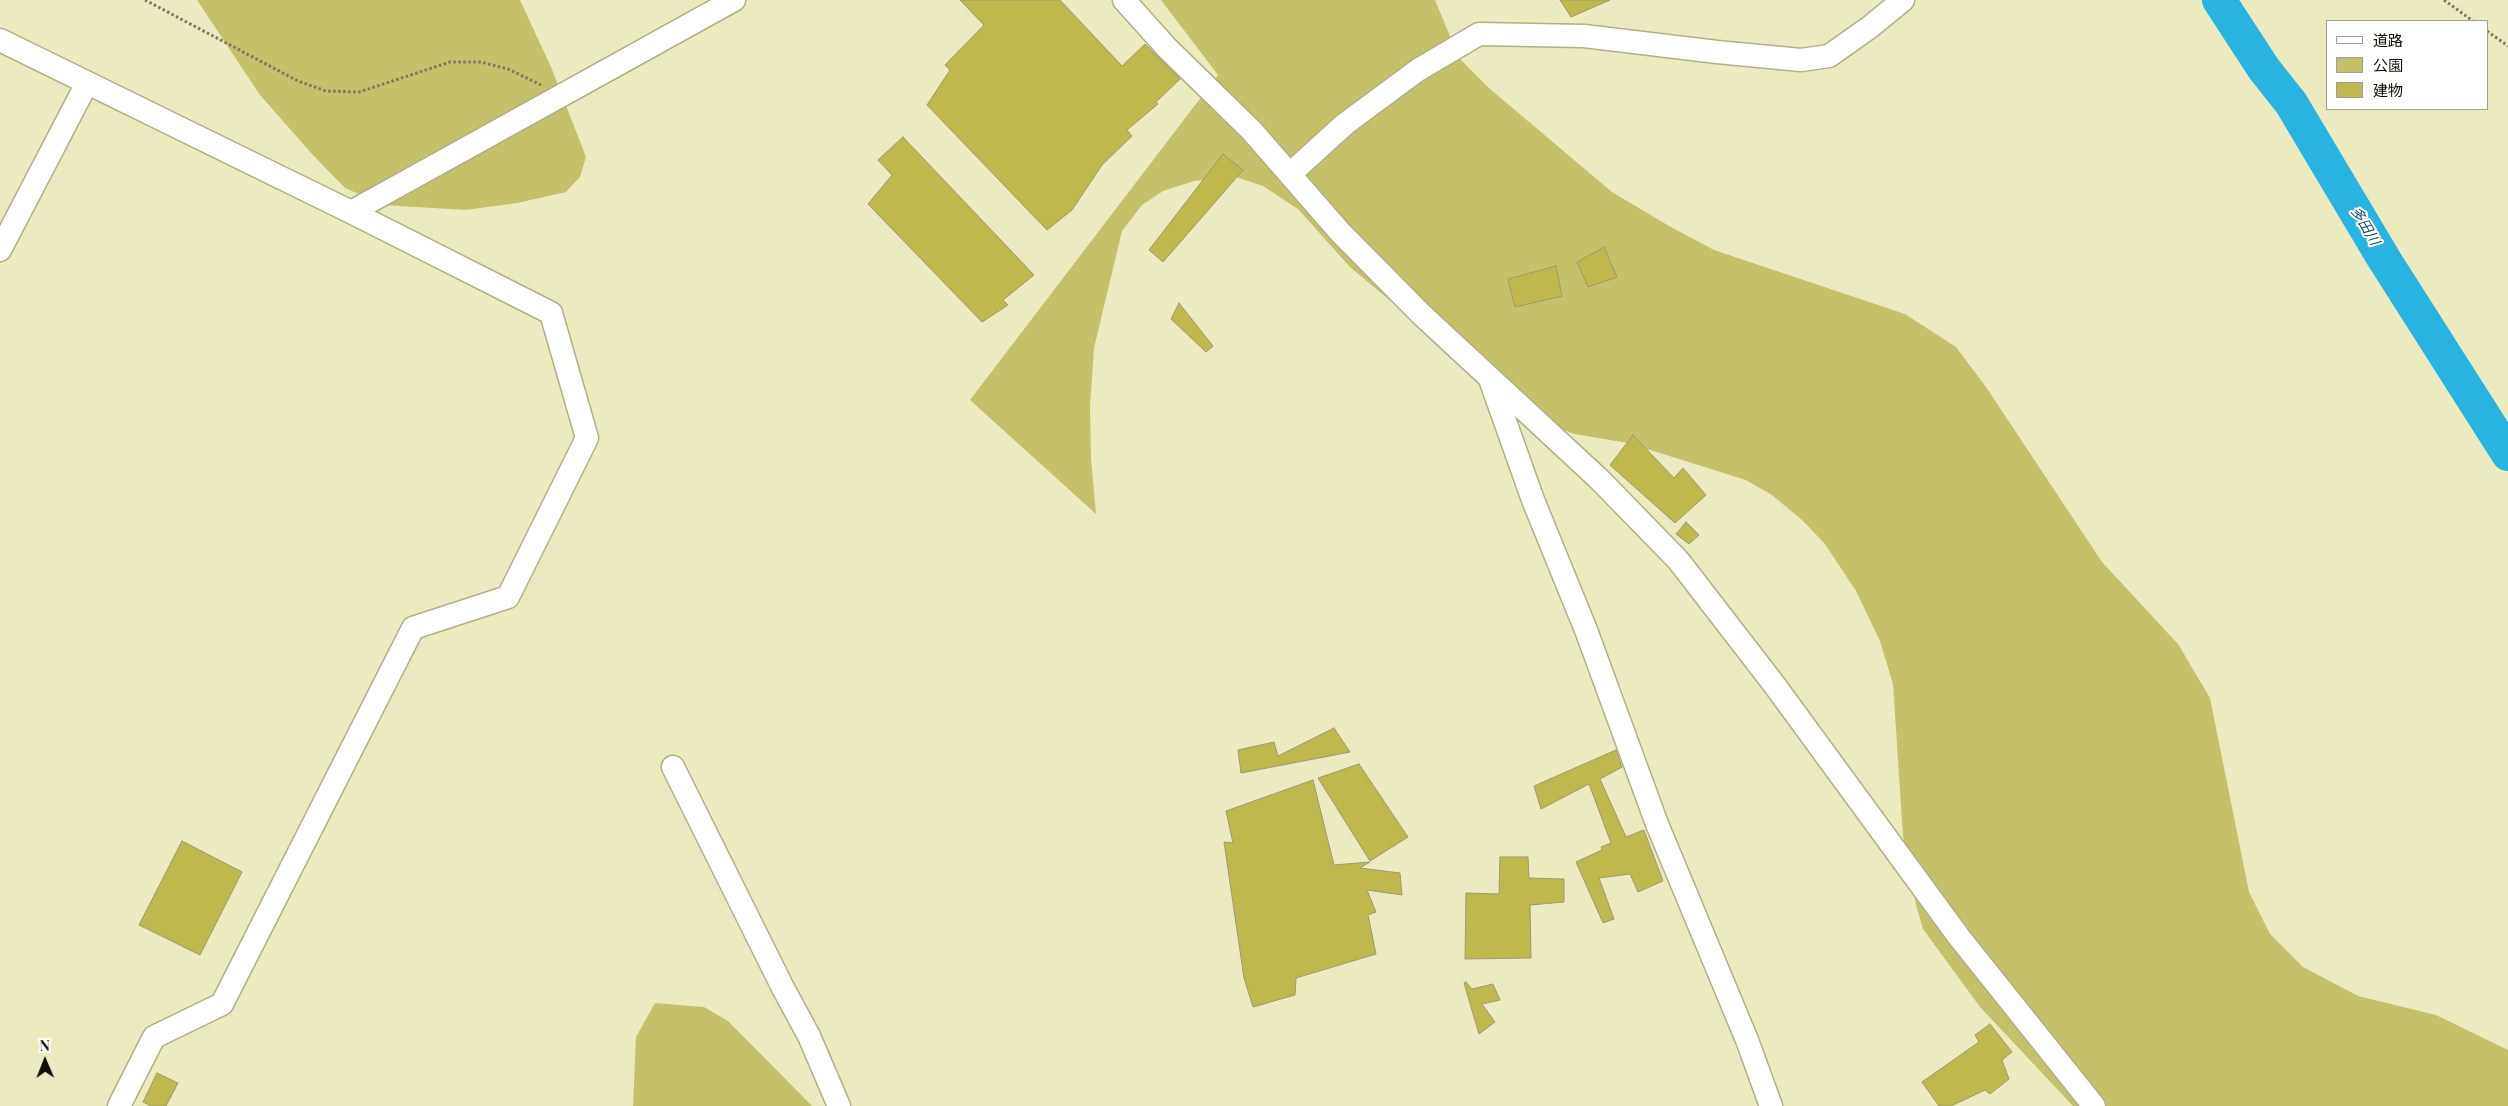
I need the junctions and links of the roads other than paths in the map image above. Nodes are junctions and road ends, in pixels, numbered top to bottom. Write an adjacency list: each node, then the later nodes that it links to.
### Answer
1 (734, 0): 7 (street)
2 (1124, 0): 6 (street)
3 (1903, 0): 6 (street)
4 (0, 40): 5 (street)
5 (86, 83): 7 (street); 8 (street)
6 (1290, 174): 9 (street)
7 (351, 212): 11 (street)
8 (0, 250)
9 (1490, 379): 13 (street); 14 (street)
10 (673, 767): 12 (street)
11 (119, 1106)
12 (839, 1106)
13 (1770, 1106)
14 (2094, 1106)

